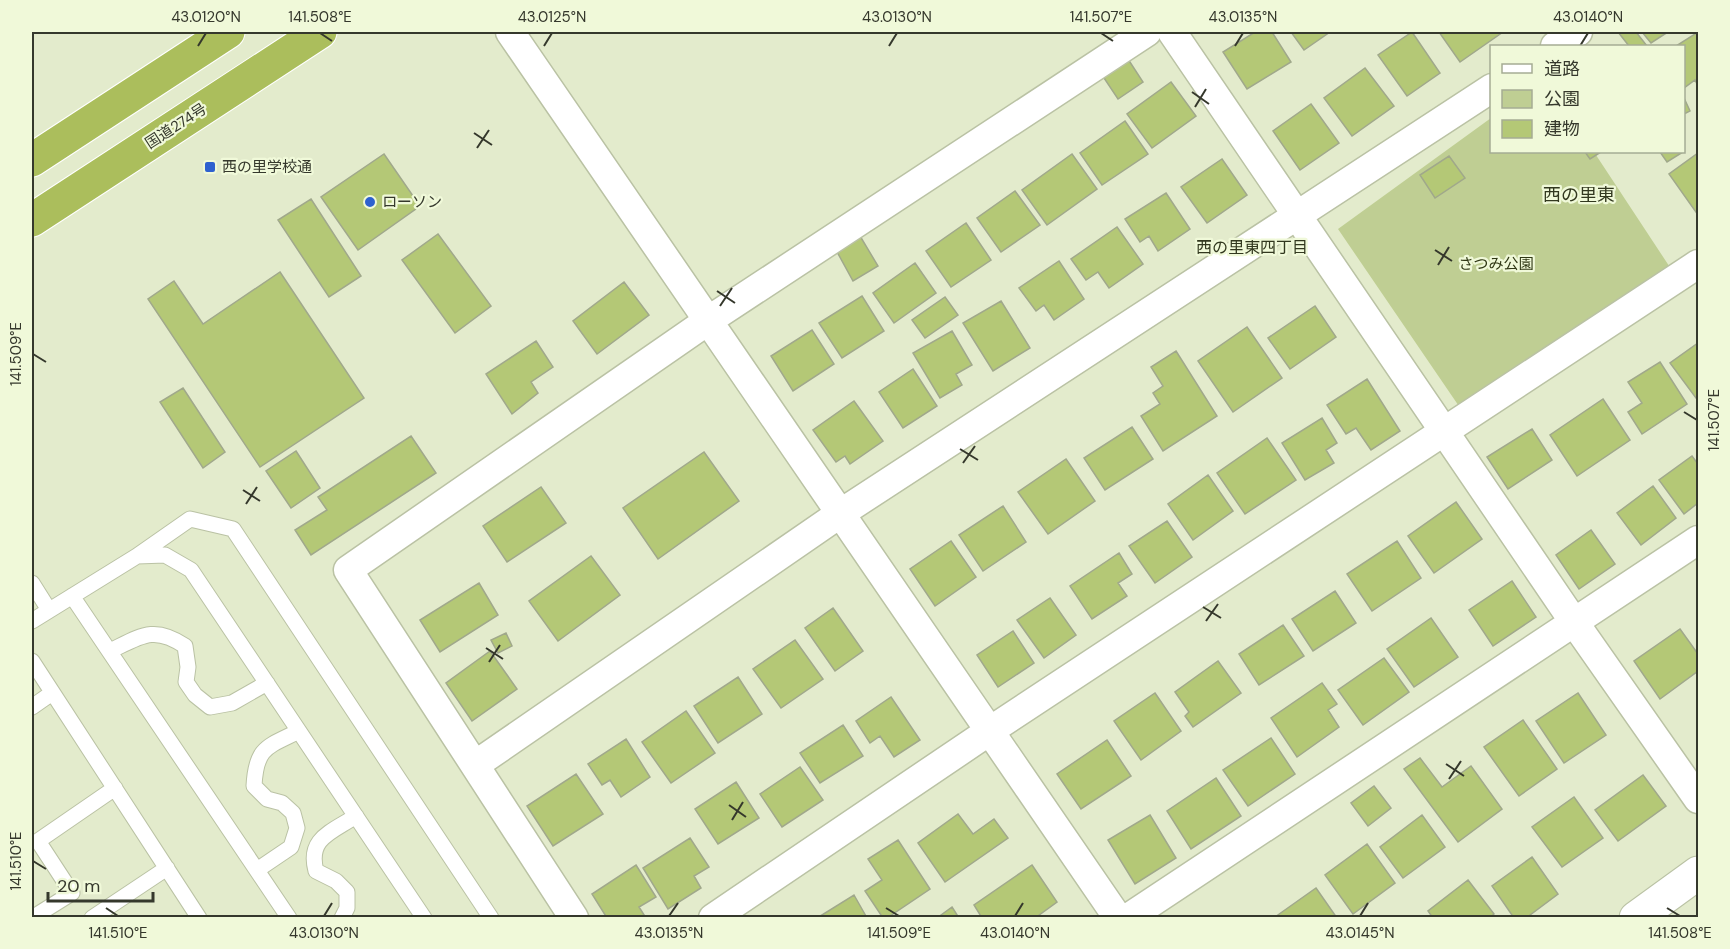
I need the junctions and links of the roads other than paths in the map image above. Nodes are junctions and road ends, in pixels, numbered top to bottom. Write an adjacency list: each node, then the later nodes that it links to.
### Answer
1 (228, 32): 9 (highway)
2 (320, 32): 11 (highway, 国道274号)
3 (510, 32): 13 (street)
4 (1146, 32): 13 (street)
5 (1172, 32): 10 (street)
6 (1578, 32): 7 (street)
7 (1557, 45)
8 (1490, 89): 10 (street)
9 (32, 160)
10 (1297, 215): 14 (street); 15 (street)
11 (32, 220)
12 (1698, 264): 14 (street)
13 (709, 320): 15 (street); 31 (street)
14 (1445, 433): 23 (street); 29 (street)
15 (841, 513): 29 (street); 31 (street)
16 (1698, 540): 23 (street)
17 (137, 556): 19 (lane); 26 (lane); 45 (lane)
18 (32, 583): 21 (lane)
19 (72, 596): 21 (lane); 24 (lane)
20 (32, 599): 21 (lane)
21 (50, 610): 22 (lane)
22 (32, 621)
23 (1574, 622): 33 (street); 38 (street)
24 (110, 651): 26 (lane); 36 (lane)
25 (32, 661): 27 (lane)
26 (267, 683): 30 (lane)
27 (52, 693): 28 (lane); 32 (lane)
28 (32, 707)
29 (991, 730): 38 (street); 47 (street)
30 (299, 731): 34 (lane); 36 (lane)
31 (475, 765): 46 (street)
32 (115, 788): 35 (lane); 39 (lane)
33 (1698, 799)
34 (356, 816): 43 (lane); 44 (lane)
35 (167, 867): 40 (lane); 41 (lane)
36 (257, 870): 42 (lane)
37 (1698, 873): 48 (street)
38 (1113, 915)
39 (32, 918)
40 (92, 918)
41 (200, 918)
42 (289, 918)
43 (342, 918)
44 (424, 918)
45 (491, 918)
46 (574, 918)
47 (713, 918)
48 (1636, 918)

